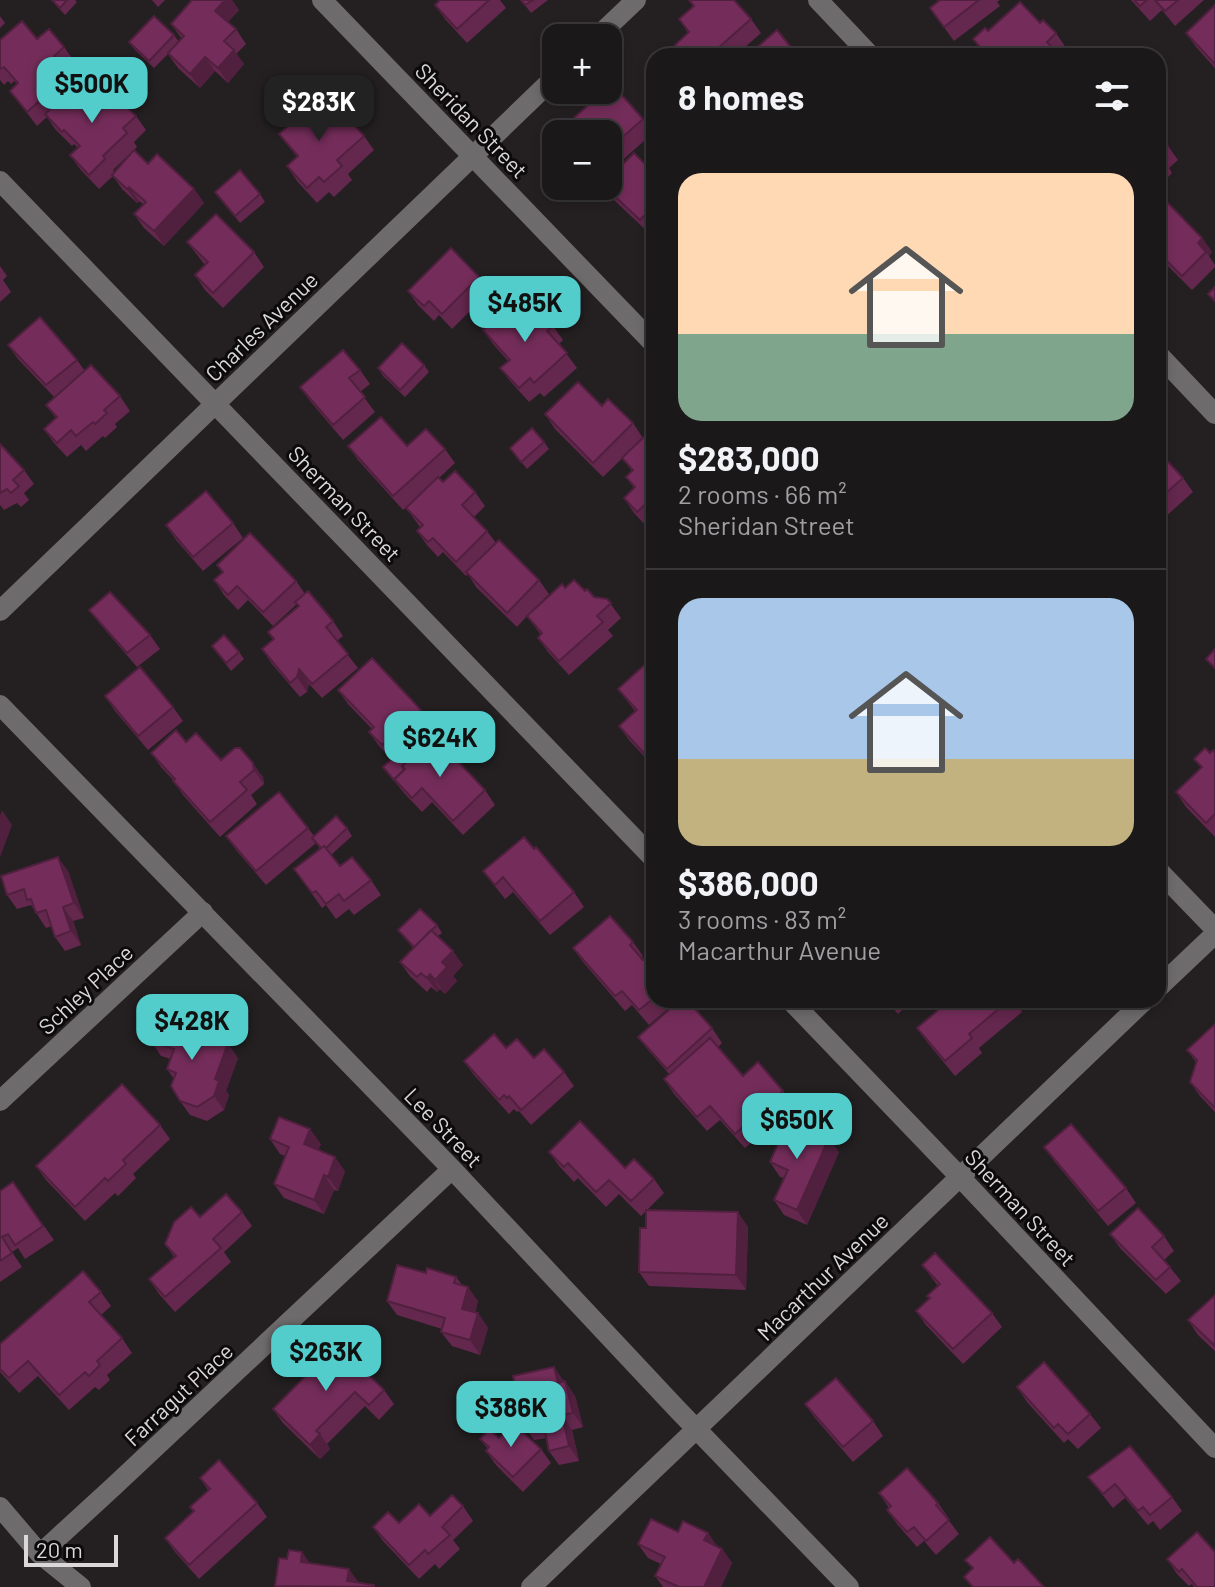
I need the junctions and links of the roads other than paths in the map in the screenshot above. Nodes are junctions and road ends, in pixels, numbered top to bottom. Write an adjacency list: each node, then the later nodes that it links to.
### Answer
1 (322, 0): 7 (street, Sheridan Street)
2 (636, 0): 4 (street)
3 (818, 0): 5 (street)
4 (611, 24)
5 (863, 48)
6 (542, 89): 7 (street, Charles Avenue)
7 (473, 154): 9 (street, Sheridan Street); 11 (street, Charles Avenue)
8 (0, 181): 11 (street, Sherman Street)
9 (646, 336)
10 (1166, 362): 12 (street)
11 (216, 404): 13 (street, Charles Avenue); 15 (street, Sherman Street)
12 (1215, 414)
13 (0, 611)
14 (0, 705): 17 (street, Lee Street)
15 (646, 851)
16 (1166, 879): 18 (street)
17 (203, 912): 22 (street, Schley Place); 23 (street, Lee Street)
18 (1215, 932): 19 (street)
19 (1166, 980)
20 (798, 1008): 24 (street, Sherman Street)
21 (1137, 1008): 24 (street, Macarthur Avenue)
22 (0, 1101)
23 (452, 1169): 25 (street, Lee Street); 28 (street, Farragut Place)
24 (960, 1177): 25 (street, Macarthur Avenue); 26 (street, Sherman Street)
25 (697, 1430): 30 (street, Macarthur Avenue); 31 (street, Lee Street)
26 (1215, 1448)
27 (0, 1507): 28 (street)
28 (40, 1554): 29 (street)
29 (81, 1587)
30 (531, 1587)
31 (849, 1587)

